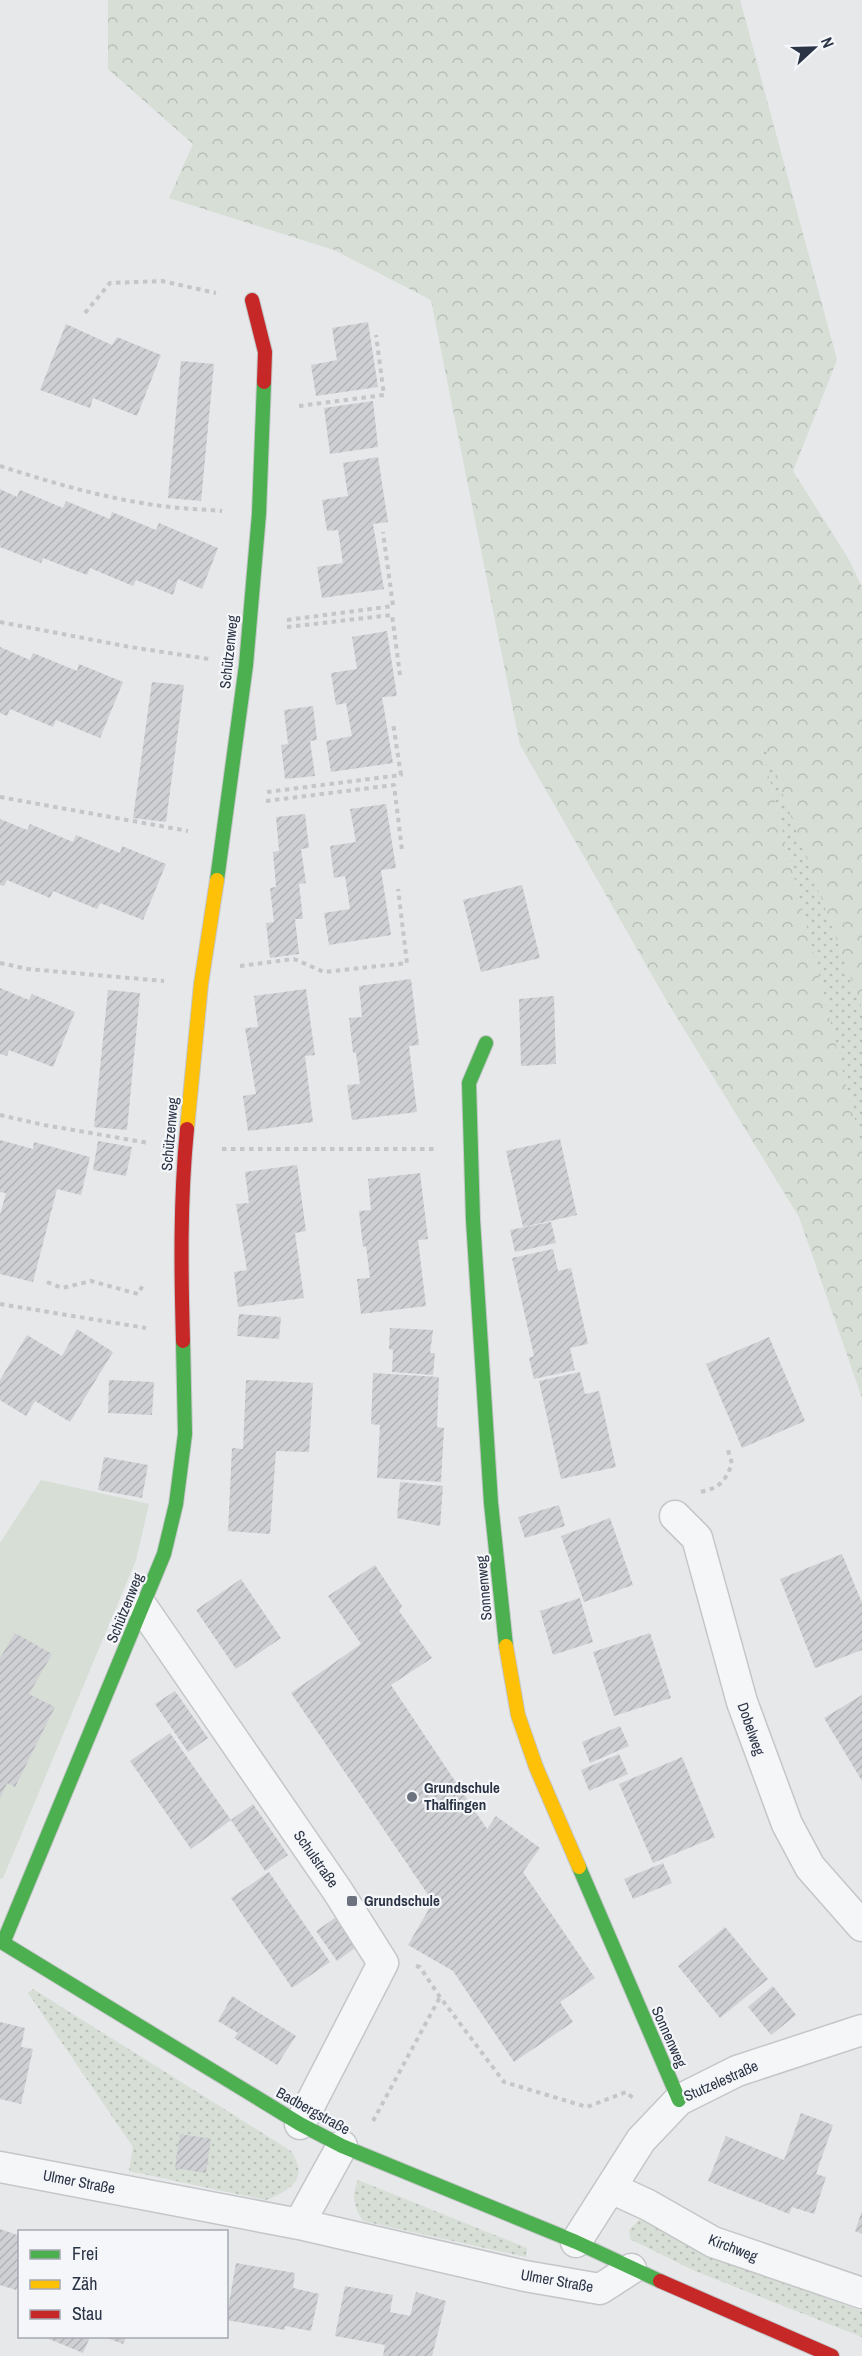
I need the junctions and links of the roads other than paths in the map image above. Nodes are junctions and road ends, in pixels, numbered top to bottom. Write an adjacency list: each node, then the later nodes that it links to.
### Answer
1 (252, 300): 4 (street, Schützenweg)
2 (486, 1043): 8 (street, Sonnenweg)
3 (675, 1516): 5 (street, Dobelweg)
4 (143, 1608): 6 (street, Schützenweg); 9 (street, Schulstraße)
5 (862, 1926)
6 (2, 1942): 9 (street, Badbergstraße)
7 (862, 2030): 8 (street, Stutzelestraße)
8 (669, 2110): 12 (street, Stutzelestraße)
9 (300, 2124): 10 (street, Badbergstraße)
10 (342, 2146): 13 (street); 14 (street, Badbergstraße)
11 (0, 2167): 13 (street, Ulmer Straße)
12 (611, 2188): 14 (street, Stutzelestraße); 16 (street, Kirchweg)
13 (299, 2224): 15 (street, Ulmer Straße)
14 (576, 2242): 15 (street, Badbergstraße)
15 (631, 2269): 17 (street)
16 (862, 2293)
17 (832, 2356)

